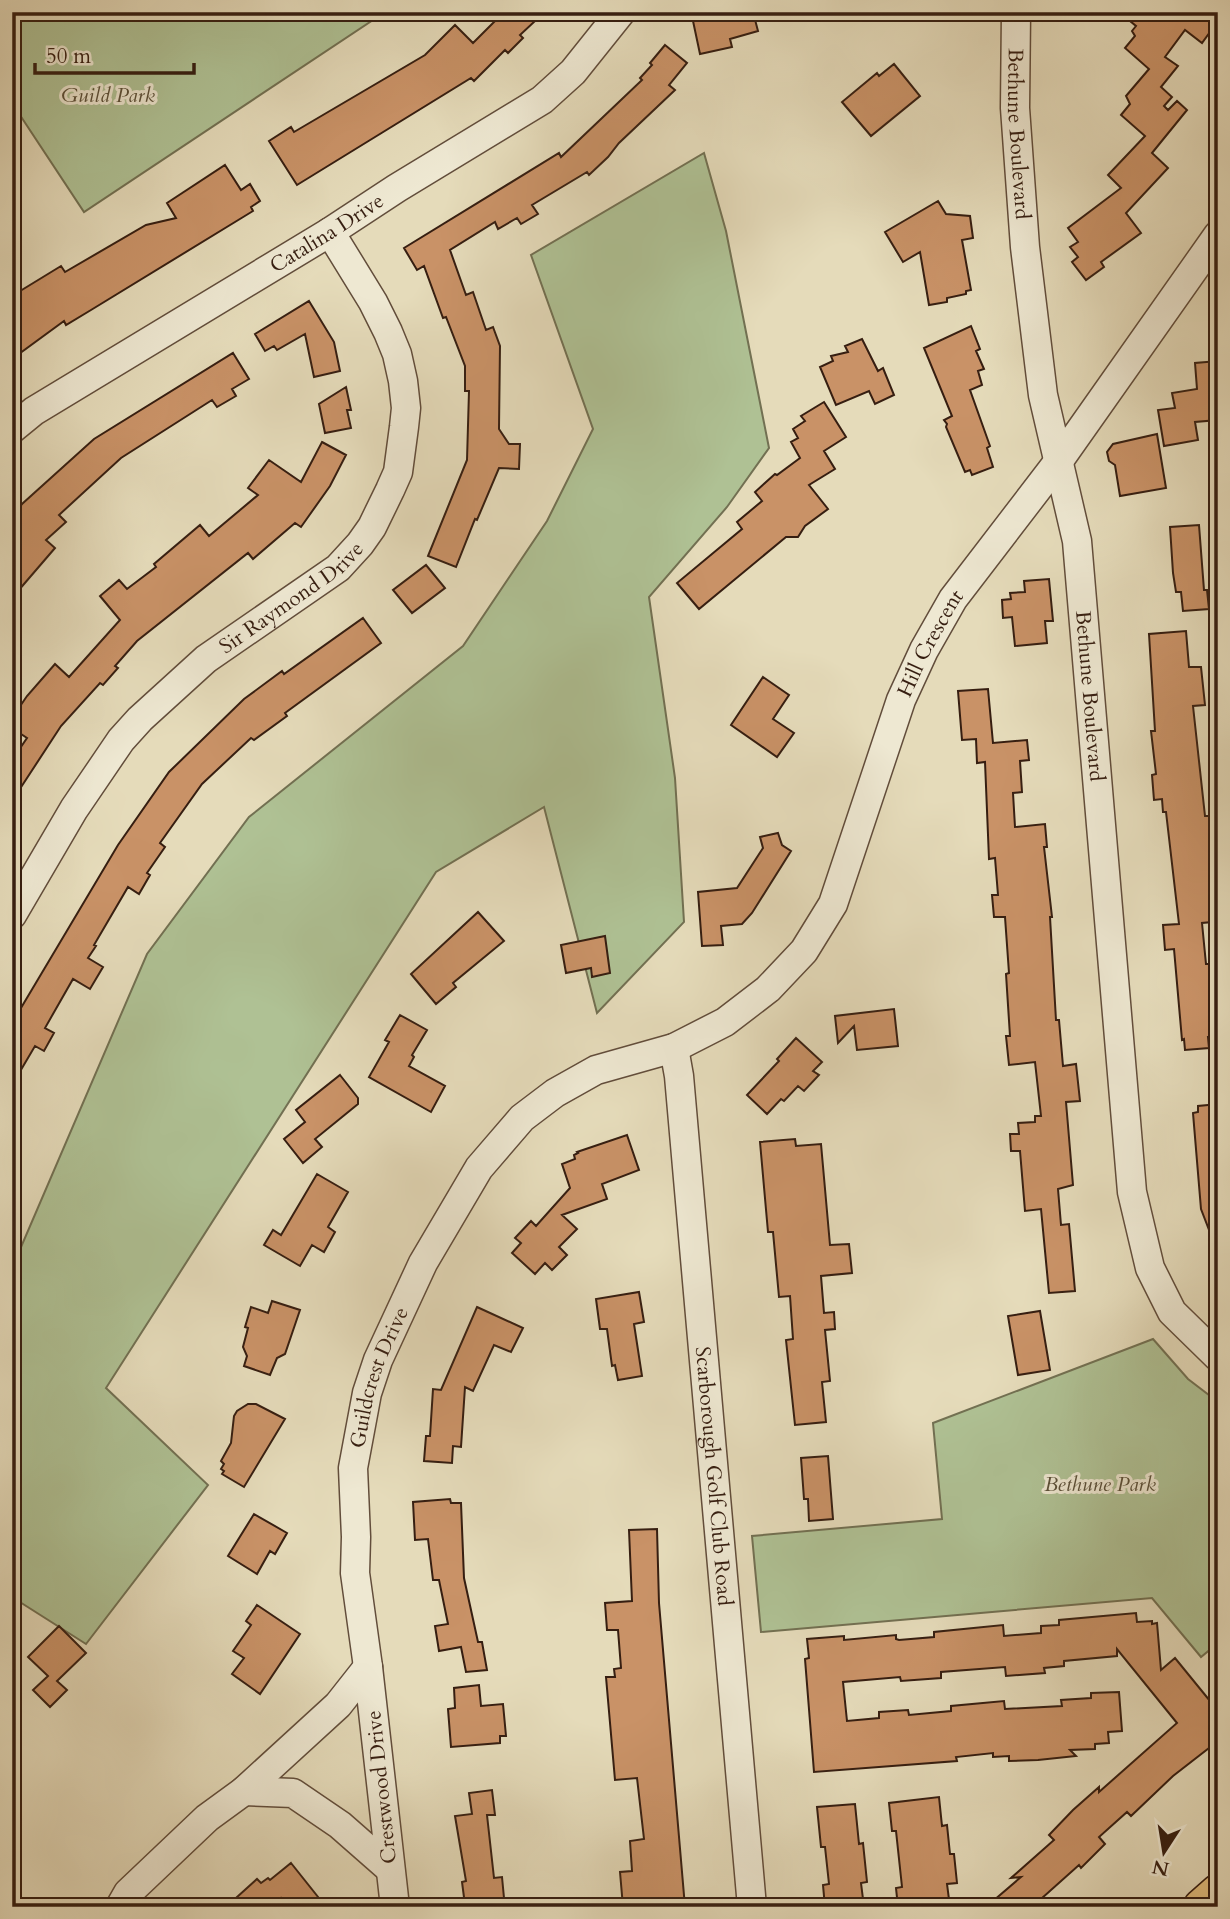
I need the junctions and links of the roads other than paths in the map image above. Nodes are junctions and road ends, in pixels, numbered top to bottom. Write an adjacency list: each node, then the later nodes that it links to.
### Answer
1 (621, 12): 3 (street, Catalina Drive)
2 (1016, 12): 6 (street, Bethune Boulevard)
3 (331, 232): 5 (street, Catalina Drive); 7 (street, Sir Raymond Drive)
4 (1218, 235): 6 (street, Hill Crescent)
5 (12, 429)
6 (1058, 461): 8 (street, Hill Crescent); 9 (street, Bethune Boulevard)
7 (12, 915)
8 (674, 1048): 10 (street, Guildcrest Drive); 16 (street, Scarborough Golf Club Road)
9 (1218, 1357)
10 (368, 1667): 11 (street); 12 (street, Crestwood Drive)
11 (244, 1791): 12 (street); 14 (street)
12 (389, 1868): 15 (street, Crestwood Drive)
13 (1218, 1892): 17 (main road)
14 (120, 1907)
15 (395, 1907)
16 (752, 1907)
17 (1200, 1907)

